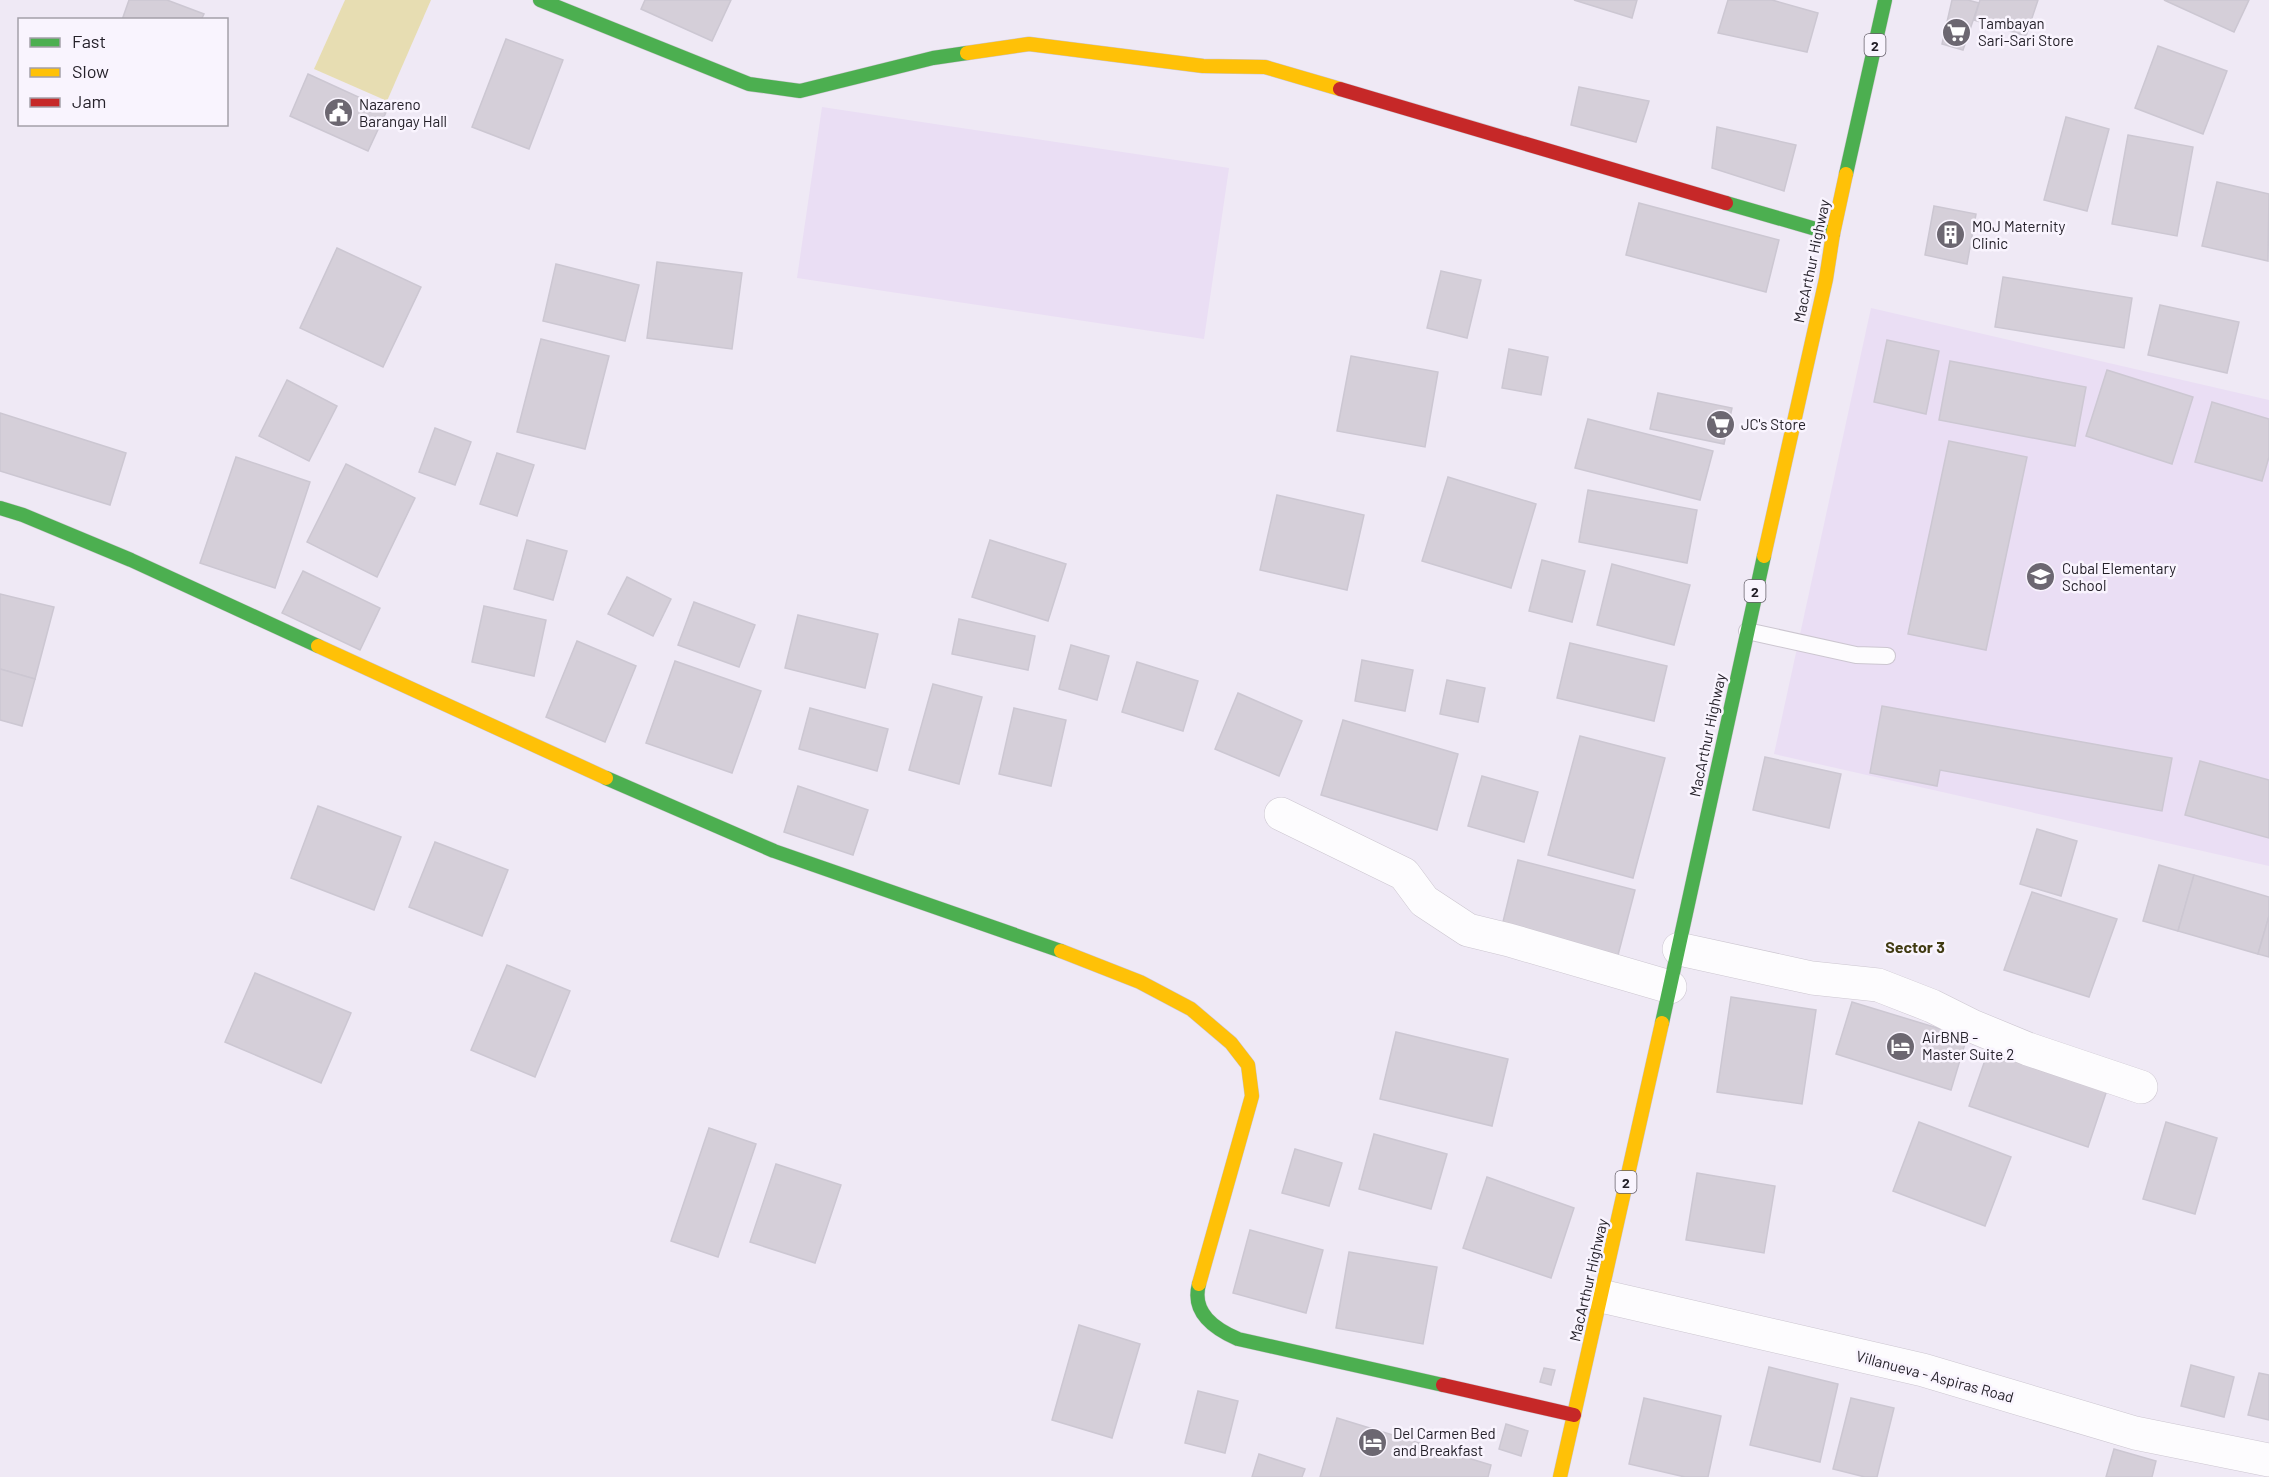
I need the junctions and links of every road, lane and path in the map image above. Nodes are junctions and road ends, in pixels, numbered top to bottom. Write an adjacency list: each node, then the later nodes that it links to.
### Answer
1 (540, 0): 3 (main road)
2 (1884, 0): 3 (main road, MacArthur Highway / 2)
3 (1833, 234): 5 (main road, MacArthur Highway / 2)
4 (0, 508): 12 (main road)
5 (1747, 631): 6 (lane); 8 (main road, MacArthur Highway / 2)
6 (1887, 656)
7 (1281, 813): 9 (street)
8 (1679, 949): 9 (main road, MacArthur Highway / 2); 10 (street)
9 (1670, 987): 11 (main road, MacArthur Highway / 2)
10 (2141, 1087)
11 (1601, 1296): 12 (main road, MacArthur Highway / 2); 13 (street, Villanueva - Aspiras Road)
12 (1574, 1415): 14 (main road, MacArthur Highway / 2)
13 (2269, 1460)
14 (1560, 1477)

